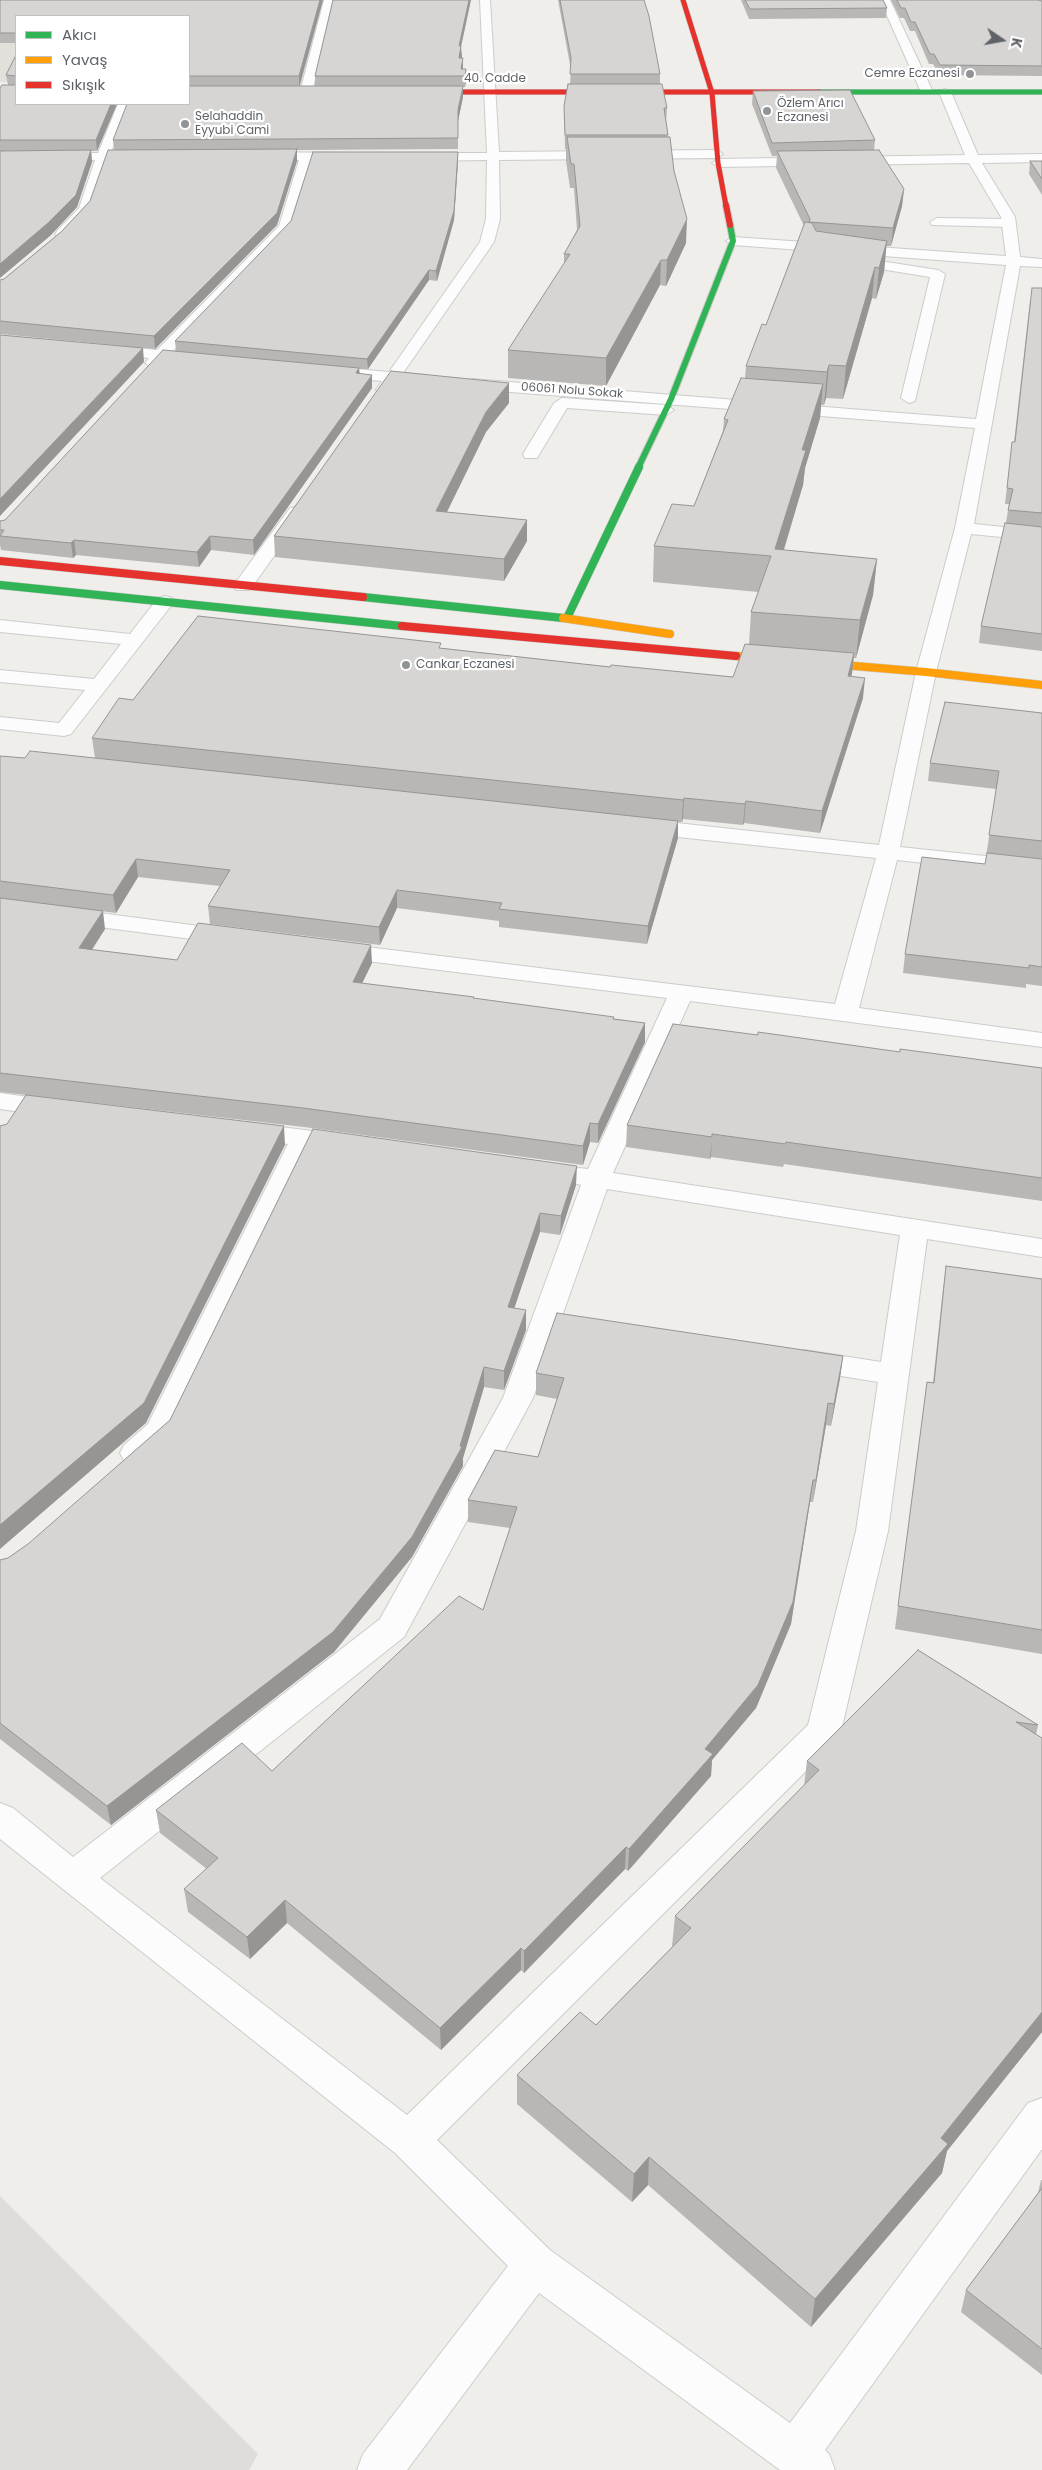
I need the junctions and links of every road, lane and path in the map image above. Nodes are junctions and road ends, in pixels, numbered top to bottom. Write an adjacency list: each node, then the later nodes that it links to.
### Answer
1 (329, 0): 5 (street)
2 (485, 0): 7 (street)
3 (683, 0): 11 (street)
4 (885, 0): 8 (street)
5 (306, 92)
6 (412, 92): 7 (street, 40. Cadde)
7 (488, 92): 11 (street, 40. Cadde); 20 (street)
8 (927, 92): 9 (street, 40. Cadde); 11 (street, 40. Cadde)
9 (945, 92): 10 (street, 40. Cadde); 21 (street)
10 (1042, 92)
11 (712, 93): 23 (street)
12 (124, 105): 13 (street)
13 (103, 156): 14 (street); 18 (street); 27 (street)
14 (152, 156)
15 (249, 156): 16 (street)
16 (307, 156): 17 (street); 32 (street)
17 (366, 156)
18 (0, 157)
19 (405, 157): 20 (street)
20 (493, 157): 23 (street); 36 (street)
21 (972, 157): 22 (street); 23 (street); 25 (street)
22 (1042, 158)
23 (718, 159): 26 (street)
24 (938, 222): 25 (street)
25 (1009, 223): 29 (street)
26 (733, 241): 28 (street); 39 (street)
27 (49, 246)
28 (816, 247): 29 (street); 37 (street)
29 (1014, 261): 30 (street); 40 (street)
30 (1042, 263)
31 (95, 349): 32 (street)
32 (161, 355): 33 (street); 35 (street)
33 (209, 359)
34 (315, 370): 36 (street, 06061 Nolu Sokak)
35 (141, 376)
36 (392, 378): 38 (street); 39 (street, 06061 Nolu Sokak)
37 (909, 398)
38 (375, 402)
39 (668, 404): 40 (street, 06061 Nolu Sokak); 41 (street); 49 (street)
40 (983, 424): 43 (street)
41 (531, 454)
42 (306, 498): 47 (street)
43 (964, 528): 44 (street); 54 (street)
44 (1042, 536)
45 (0, 561): 47 (street)
46 (0, 585): 48 (street)
47 (243, 586): 49 (street)
48 (165, 602): 52 (street); 54 (street)
49 (567, 618): 51 (street)
50 (0, 626): 52 (street)
51 (684, 636)
52 (134, 640): 56 (street)
53 (742, 645): 54 (street)
54 (926, 672): 57 (street); 60 (street)
55 (0, 676): 56 (street)
56 (99, 685): 58 (street)
57 (1042, 685)
58 (0, 723)
59 (622, 824): 60 (street)
60 (888, 853): 61 (street); 66 (street)
61 (1042, 869)
62 (0, 907): 63 (street)
63 (256, 940)
64 (316, 948): 65 (street)
65 (681, 994): 66 (street); 75 (street)
66 (845, 1013): 67 (street)
67 (1042, 1040)
68 (10, 1103): 69 (street); 70 (street)
69 (79, 1111)
70 (5, 1128)
71 (226, 1128): 72 (street)
72 (304, 1137): 73 (street); 80 (street)
73 (372, 1147)
74 (557, 1173): 75 (street)
75 (597, 1178): 76 (street); 82 (street)
76 (915, 1229): 77 (street); 79 (street)
77 (1042, 1248)
78 (778, 1356): 79 (street)
79 (894, 1374): 84 (street)
80 (116, 1470)
81 (0, 1818): 82 (street)
82 (73, 1878): 84 (street)
83 (1042, 2116): 86 (street)
84 (408, 2140): 85 (street)
85 (535, 2264): 86 (street); 87 (street)
86 (804, 2462)
87 (379, 2470)

